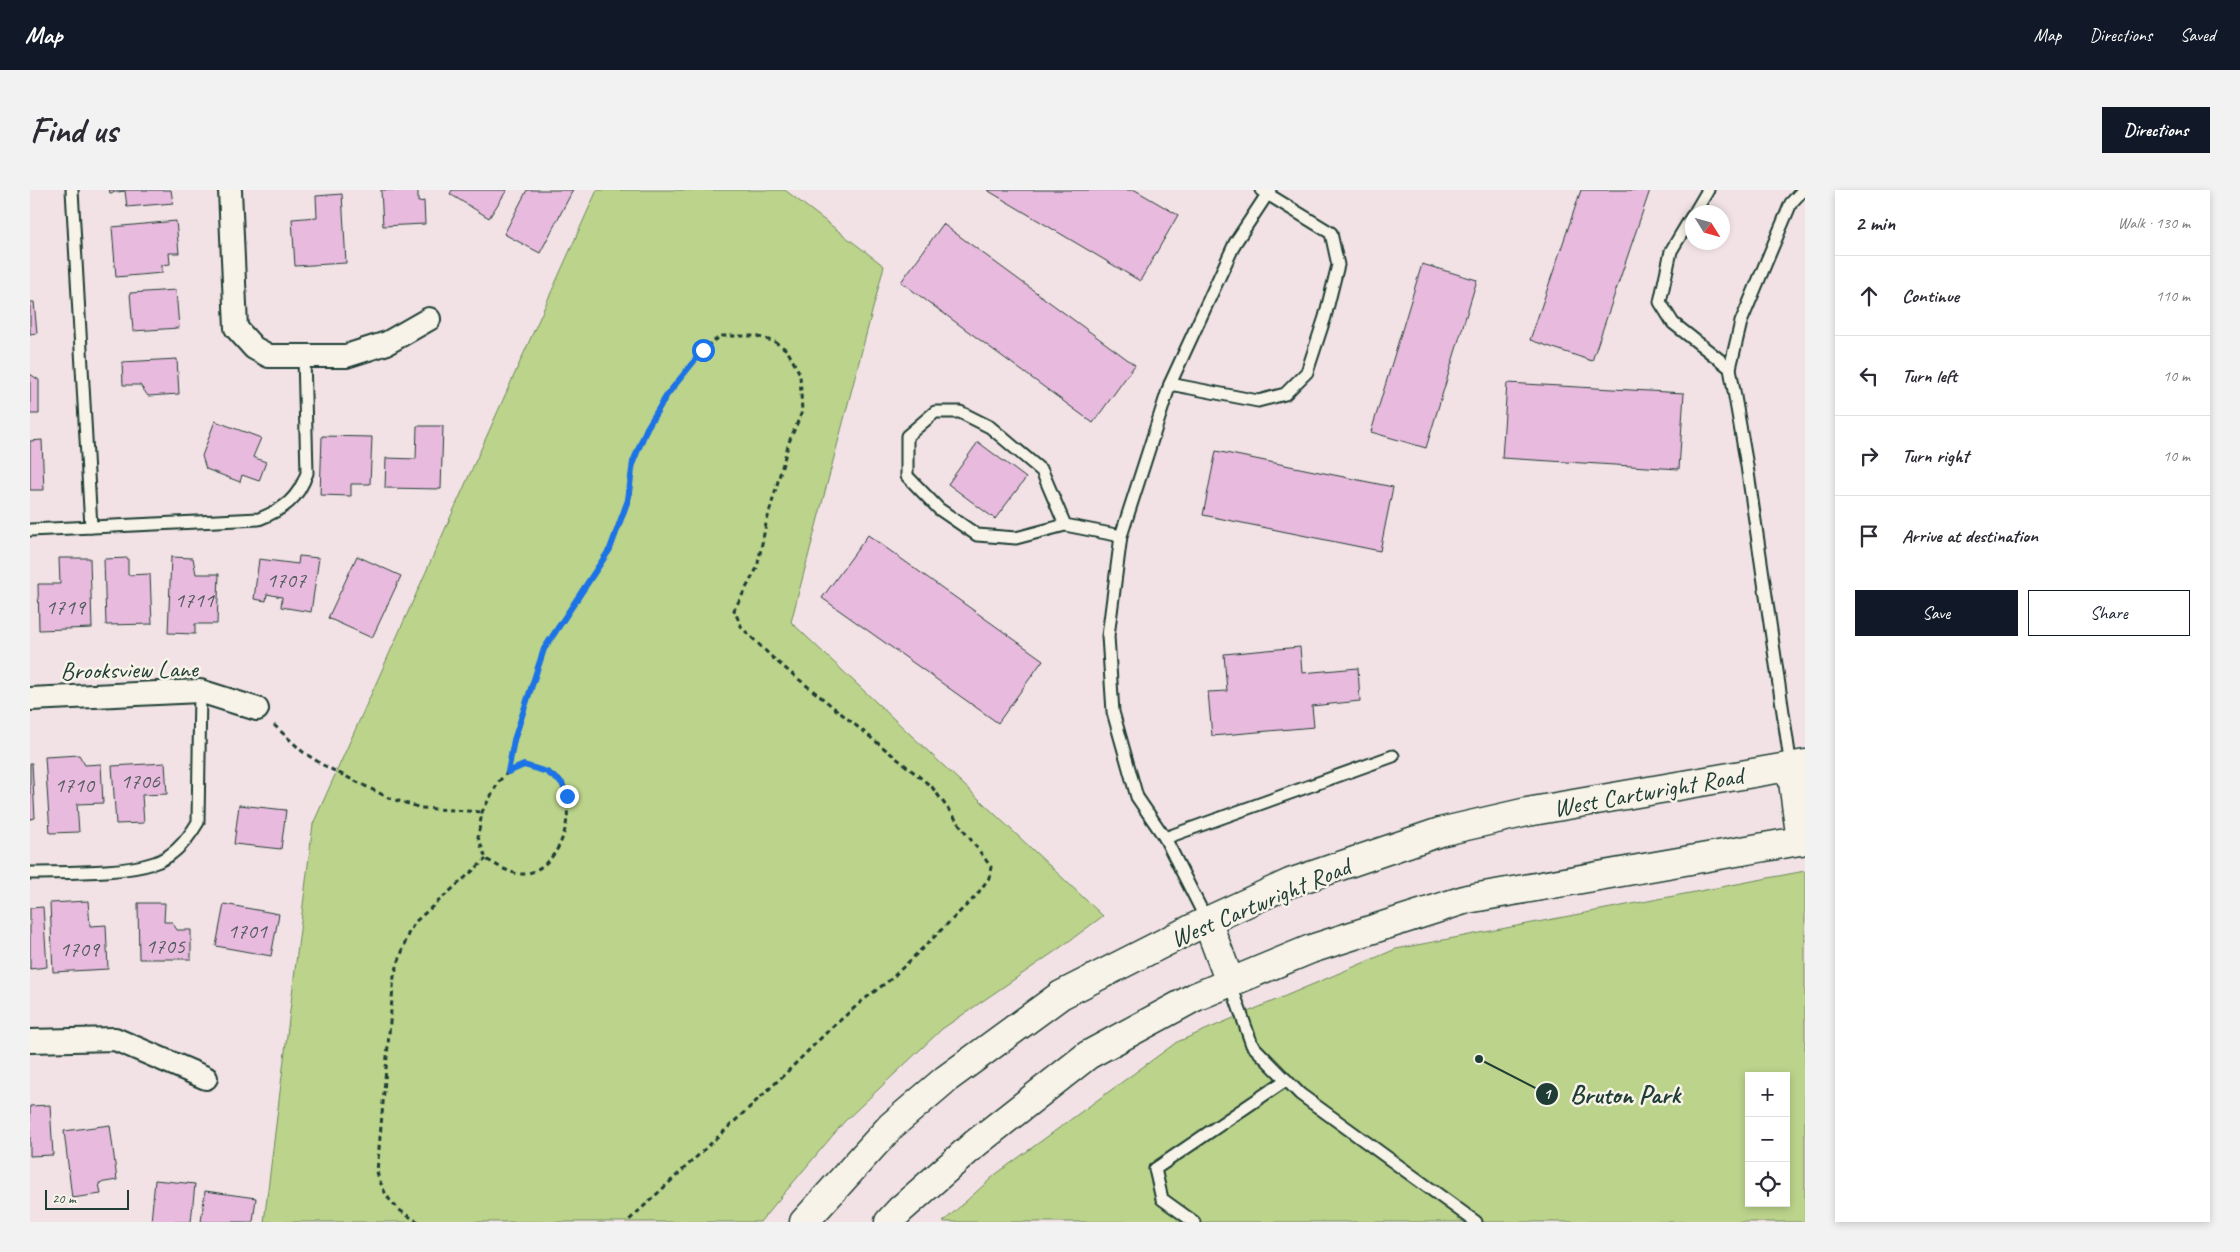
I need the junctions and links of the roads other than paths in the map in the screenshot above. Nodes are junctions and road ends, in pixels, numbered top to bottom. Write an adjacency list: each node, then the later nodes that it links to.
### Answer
1 (72, 190): 13 (lane)
2 (230, 190): 9 (street)
3 (1708, 190): 6 (lane)
4 (1803, 190): 10 (lane)
5 (1266, 191): 11 (lane); 11 (lane)
6 (1699, 205)
7 (1685, 228): 10 (lane)
8 (429, 318): 9 (street)
9 (304, 356): 13 (lane)
10 (1730, 368): 20 (lane)
11 (1170, 384): 15 (lane)
12 (1065, 525): 12 (lane); 15 (lane)
13 (90, 527): 14 (lane)
14 (30, 530)
15 (1121, 536): 21 (lane)
16 (200, 691): 17 (street, Brooksview Lane); 18 (street, Brooksview Lane); 23 (lane)
17 (30, 699)
18 (257, 709)
19 (1392, 756): 21 (lane)
20 (1798, 765): 22 (main road); 24 (main road, West Cartwright Road)
21 (1165, 838): 24 (lane)
22 (1803, 840): 25 (main road)
23 (30, 874)
24 (1207, 921): 25 (main road); 29 (main road, West Cartwright Road)
25 (1230, 982): 28 (lane); 30 (main road)
26 (30, 1041): 27 (street)
27 (206, 1078)
28 (1286, 1080): 31 (lane); 32 (lane)
29 (804, 1222)
30 (889, 1222)
31 (1194, 1222)
32 (1476, 1222)

